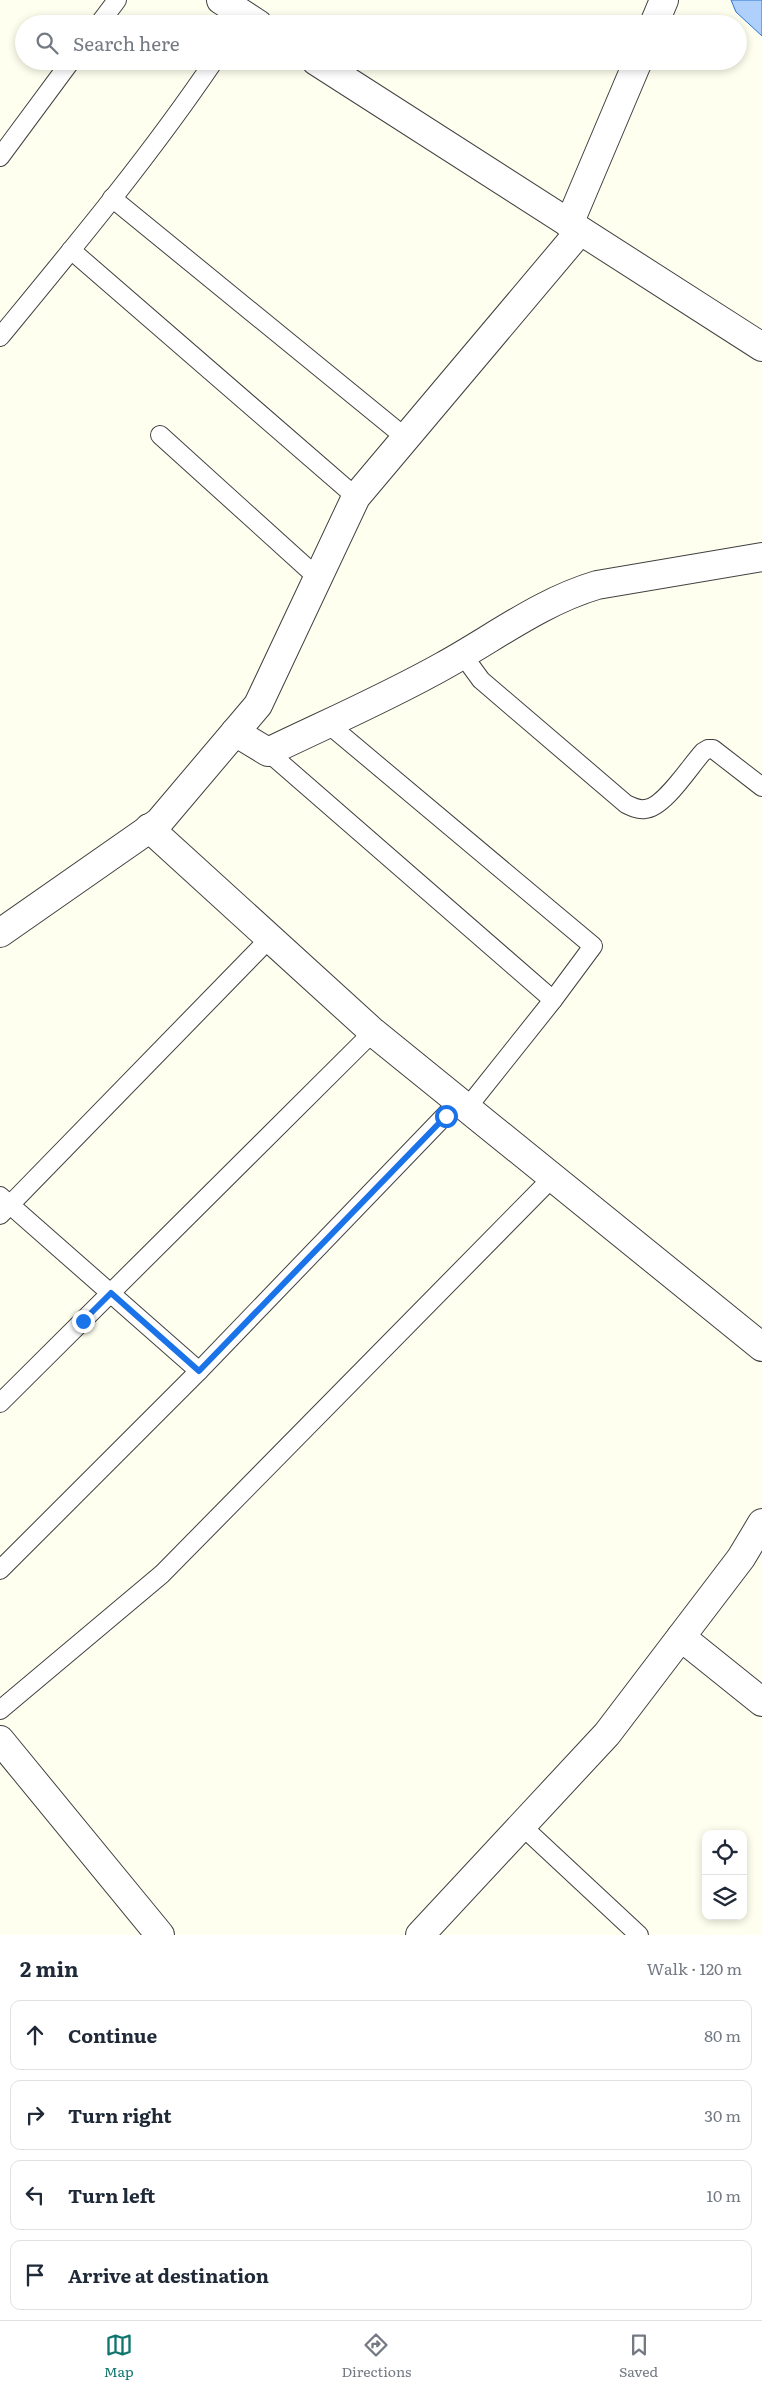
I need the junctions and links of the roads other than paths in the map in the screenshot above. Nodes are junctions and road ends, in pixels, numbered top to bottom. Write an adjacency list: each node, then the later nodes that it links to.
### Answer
1 (117, 0): 4 (lane)
2 (221, 0): 5 (street)
3 (664, 0): 6 (street)
4 (106, 15)
5 (240, 15)
6 (658, 15)
7 (64, 70): 11 (lane)
8 (208, 70): 12 (lane)
9 (330, 70): 13 (street)
10 (635, 70): 13 (street)
11 (0, 157)
12 (112, 198): 14 (lane); 18 (lane)
13 (574, 227): 16 (street); 18 (street)
14 (72, 250): 15 (lane); 19 (lane)
15 (0, 337)
16 (762, 347)
17 (160, 435): 21 (lane)
18 (406, 438): 19 (street)
19 (356, 497): 21 (street)
20 (762, 557): 22 (street)
21 (318, 578): 24 (street)
22 (462, 654): 23 (street); 26 (lane)
23 (327, 723): 25 (street); 30 (lane)
24 (236, 732): 25 (street); 27 (street)
25 (268, 752): 30 (lane)
26 (762, 787)
27 (149, 828): 28 (street); 29 (street)
28 (0, 933)
29 (270, 938): 31 (street); 34 (lane)
30 (553, 1000): 32 (lane)
31 (374, 1032): 32 (street); 35 (lane)
32 (463, 1104): 33 (street); 37 (lane)
33 (553, 1177): 36 (street); 43 (lane)
34 (3, 1205): 35 (lane)
35 (111, 1293): 37 (lane); 38 (lane)
36 (762, 1347)
37 (199, 1371): 40 (lane)
38 (0, 1403)
39 (762, 1523): 41 (street)
40 (0, 1570)
41 (681, 1637): 42 (street); 45 (street)
42 (762, 1702)
43 (0, 1710)
44 (0, 1740): 46 (street)
45 (522, 1826): 47 (street); 48 (lane)
46 (160, 1935)
47 (420, 1935)
48 (639, 1935)

